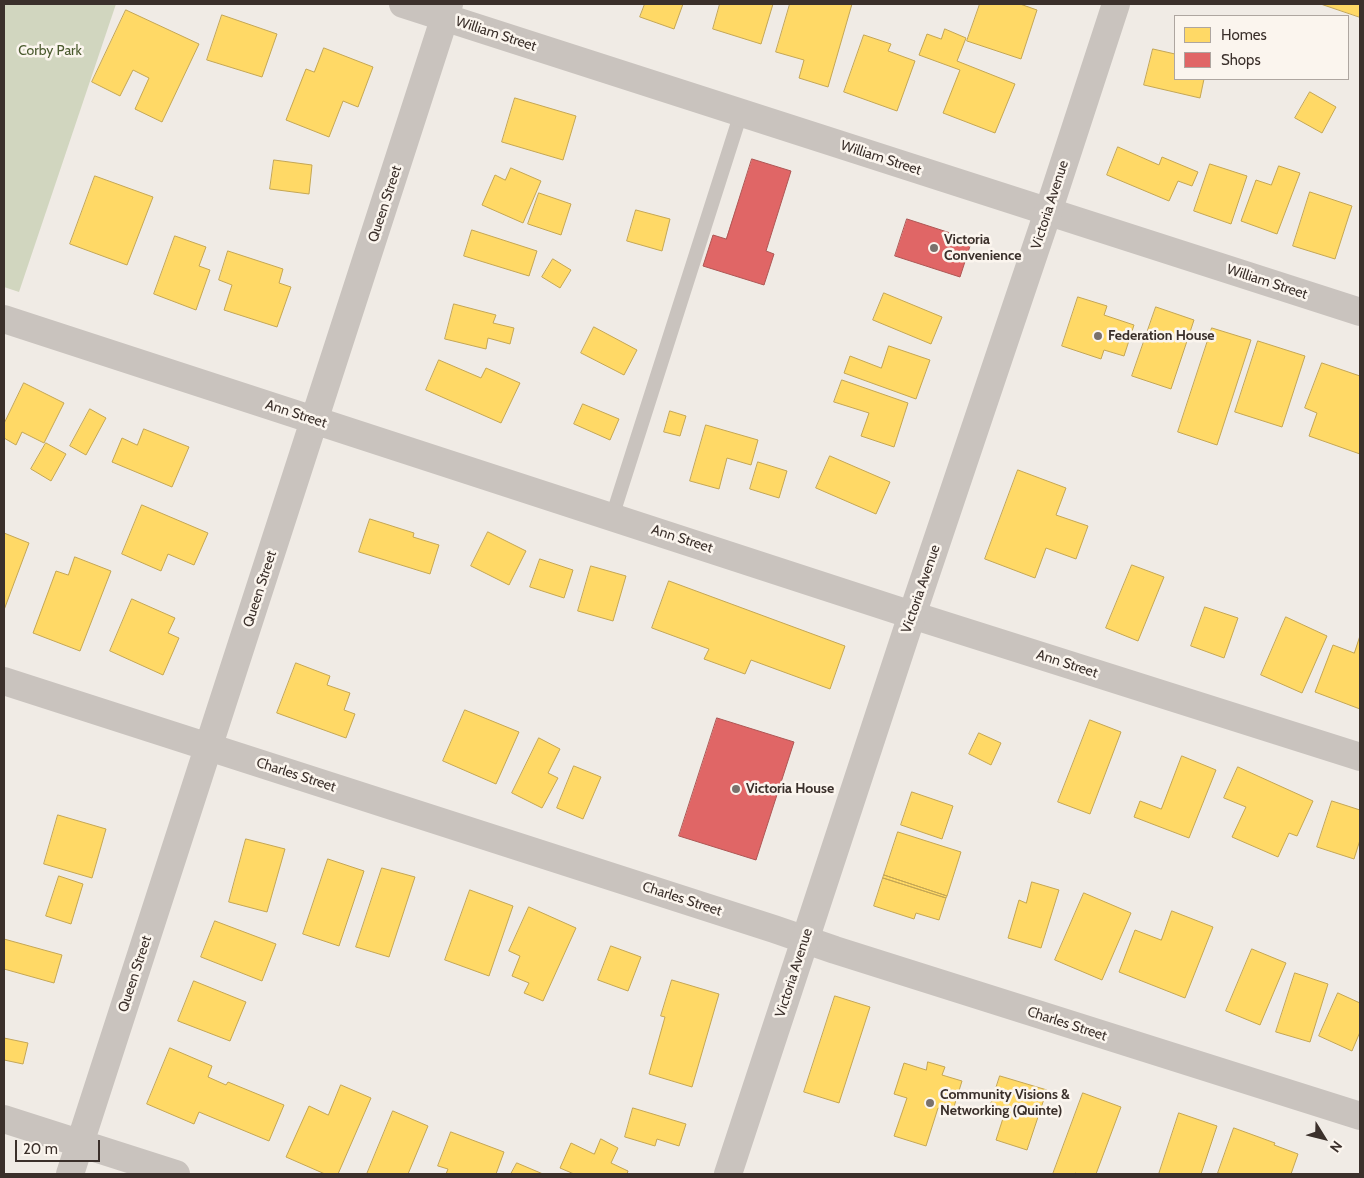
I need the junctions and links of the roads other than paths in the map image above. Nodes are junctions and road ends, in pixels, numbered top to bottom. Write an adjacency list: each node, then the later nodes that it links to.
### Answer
1 (403, 4): 3 (street, William Street)
2 (1116, 4): 5 (street, Victoria Avenue)
3 (447, 10): 4 (street, William Street); 8 (street, Queen Street)
4 (742, 113): 5 (street, William Street); 9 (lane)
5 (1048, 212): 6 (street, William Street); 10 (street, Victoria Avenue)
6 (1360, 312)
7 (4, 319): 8 (street, Ann Street)
8 (315, 420): 9 (street, Ann Street); 12 (street, Queen Street)
9 (612, 517): 10 (street, Ann Street)
10 (912, 615): 13 (street, Ann Street); 14 (street, Victoria Avenue)
11 (4, 681): 12 (street, Charles Street)
12 (209, 747): 14 (street, Charles Street); 17 (street, Queen Street)
13 (1360, 757)
14 (805, 939): 15 (street, Charles Street); 20 (street, Victoria Avenue)
15 (1360, 1116)
16 (4, 1119): 17 (street)
17 (81, 1143): 18 (street, Queen Street); 19 (street)
18 (70, 1174)
19 (176, 1174)
20 (728, 1174)

